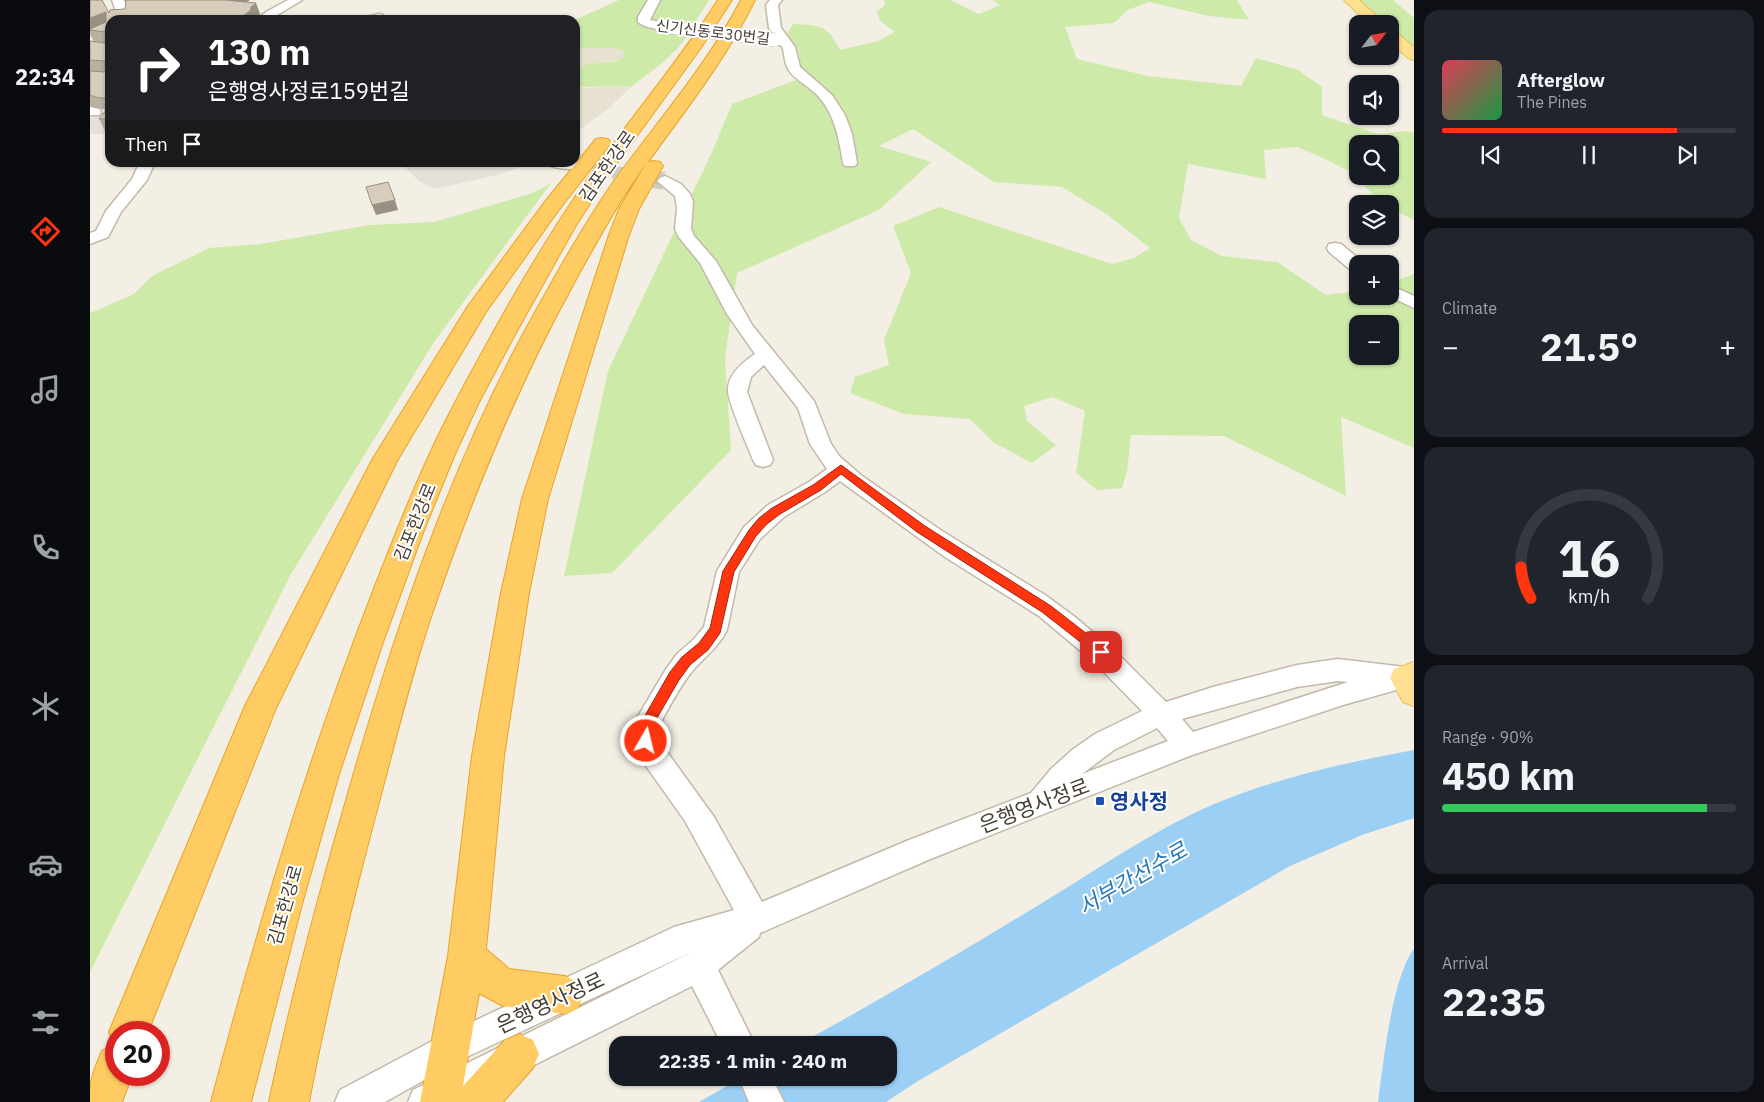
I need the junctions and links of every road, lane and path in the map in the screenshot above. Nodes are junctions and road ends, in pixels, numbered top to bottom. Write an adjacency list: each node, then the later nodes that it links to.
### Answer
1 (118, 0): 8 (street)
2 (296, 0): 9 (street)
3 (654, 0): 11 (street, 신기신동로30번길, bridge)
4 (725, 0): 13 (highway, 김포한강로)
5 (748, 0): 15 (highway, 김포한강로)
6 (776, 0): 11 (street)
7 (1351, 0): 10 (main road)
8 (123, 15)
9 (269, 15)
10 (1368, 15)
11 (780, 40): 16 (street, 신기신동로30번길)
12 (1399, 42): 14 (main road)
13 (698, 43): 35 (highway); 43 (highway, 김포한강로)
14 (1414, 55)
15 (694, 85): 32 (highway); 44 (highway, 김포한강로)
16 (850, 162)
17 (146, 167): 19 (street)
18 (666, 182): 24 (street)
19 (90, 238)
20 (1336, 248): 21 (street)
21 (1349, 259)
22 (1399, 295): 23 (street)
23 (1414, 303)
24 (766, 355): 25 (street); 26 (street)
25 (763, 460)
26 (841, 469): 28 (street); 31 (street)
27 (1411, 682): 28 (street); 29 (street, 은행영사정로)
28 (1162, 714): 29 (street); 30 (street)
29 (1188, 745): 30 (street, 은행영사정로)
30 (1039, 802): 31 (street, 은행영사정로)
31 (755, 920): 33 (street, 은행영사정로); 34 (street, 은행영사정로)
32 (467, 956): 34 (highway); 37 (highway)
33 (699, 966): 36 (street); 38 (street, 은행영사정로)
34 (565, 995): 37 (street, 은행영사정로)
35 (133, 1021)
36 (733, 1034)
37 (449, 1049): 41 (highway); 45 (street, 은행영사정로)
38 (519, 1054): 41 (highway)
39 (108, 1086): 42 (highway)
40 (759, 1086): 46 (street)
41 (446, 1100)
42 (102, 1102)
43 (230, 1102)
44 (289, 1102)
45 (352, 1102)
46 (767, 1102)

